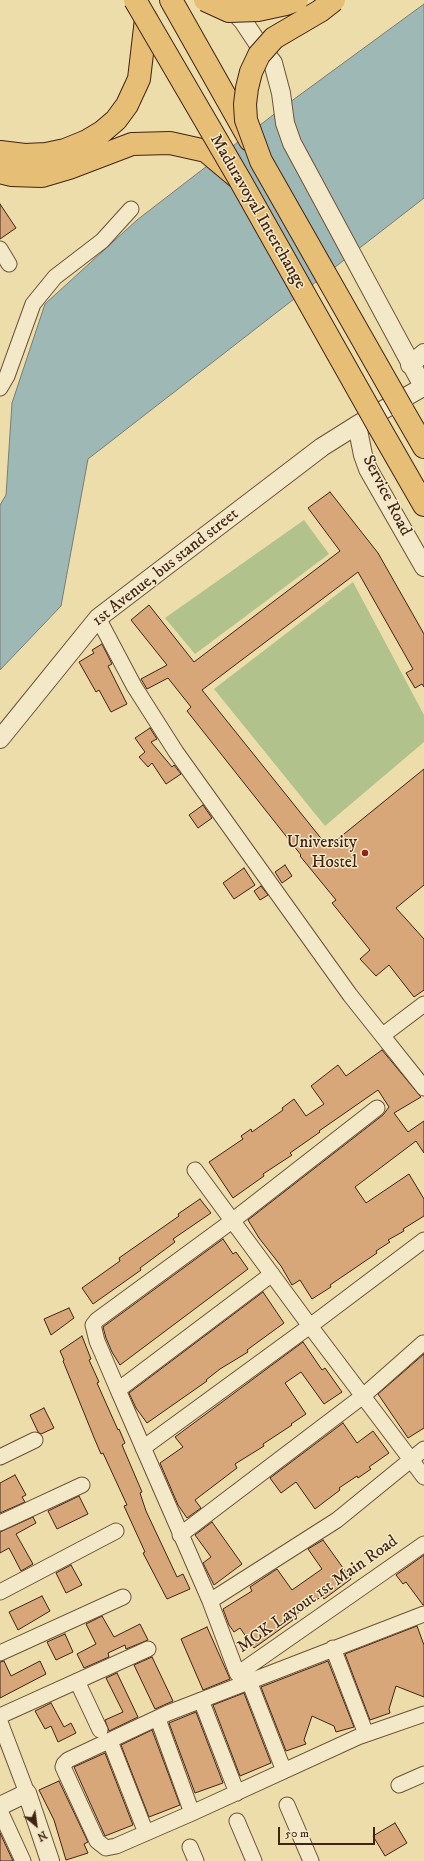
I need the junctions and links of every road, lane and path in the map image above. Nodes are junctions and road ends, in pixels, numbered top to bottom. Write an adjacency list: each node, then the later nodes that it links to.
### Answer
1 (135, 0): 7 (highway, Maduravoyal Interchange, bridge)
2 (171, 0): 9 (highway, Maduravoyal Interchange, bridge)
3 (205, 0): 5 (highway, bridge)
4 (222, 0): 15 (street)
5 (297, 0)
6 (334, 0): 9 (highway, bridge)
7 (146, 19): 8 (highway); 11 (highway, Maduravoyal Interchange, bridge)
8 (0, 152)
9 (261, 161): 19 (highway, Maduravoyal Interchange, bridge)
10 (0, 172): 11 (highway)
11 (240, 180): 18 (highway, Maduravoyal Interchange, bridge)
12 (131, 209): 16 (street)
13 (0, 249): 14 (street)
14 (9, 264)
15 (417, 359): 17 (street)
16 (0, 388)
17 (424, 388): 18 (street)
18 (368, 425): 20 (highway, Maduravoyal Interchange); 21 (street, Service Road); 22 (street, 1st Avenue, bus stand street)
19 (424, 446)
20 (424, 505)
21 (424, 567)
22 (98, 618): 23 (street, 1st Avenue, bus stand street); 25 (street)
23 (0, 739)
24 (424, 1004): 25 (street)
25 (383, 1035): 26 (street)
26 (424, 1088)
27 (376, 1108): 29 (street)
28 (195, 1170): 29 (street)
29 (232, 1220): 31 (street); 34 (street)
30 (424, 1240): 32 (street)
31 (272, 1274): 32 (street); 34 (street)
32 (310, 1326): 35 (street); 37 (street)
33 (423, 1343): 35 (street)
34 (118, 1390): 37 (street)
35 (363, 1396): 40 (street); 45 (street)
36 (35, 1440): 39 (street)
37 (143, 1448): 45 (street)
38 (424, 1449): 40 (street)
39 (0, 1457)
40 (411, 1460): 41 (street); 49 (street)
41 (424, 1477)
42 (82, 1485): 43 (street)
43 (0, 1523)
44 (116, 1531): 47 (street)
45 (180, 1535): 49 (street)
46 (424, 1544): 49 (street, MCK Layout 1st Main Road)
47 (0, 1592)
48 (123, 1597): 53 (street)
49 (210, 1601)
50 (423, 1618): 52 (street)
51 (148, 1648): 54 (street)
52 (333, 1648): 55 (street); 61 (street)
53 (0, 1653)
54 (77, 1681): 58 (street); 62 (street)
55 (249, 1681): 56 (street); 63 (street)
56 (201, 1700): 59 (street); 67 (street)
57 (424, 1714): 61 (street)
58 (0, 1716)
59 (158, 1719): 62 (street); 71 (street)
60 (0, 1722): 66 (street)
61 (366, 1734): 63 (street)
62 (105, 1736): 73 (street); 73 (street)
63 (284, 1771): 67 (street)
64 (424, 1774): 65 (street)
65 (400, 1785)
66 (27, 1793): 69 (street); 76 (street)
67 (237, 1793): 71 (street)
68 (287, 1805): 79 (street)
69 (0, 1806)
70 (0, 1811): 75 (street)
71 (192, 1813): 73 (street)
72 (237, 1821): 78 (street)
73 (146, 1833)
74 (190, 1847): 77 (street)
75 (22, 1861)
76 (50, 1861)
77 (196, 1861)
78 (254, 1861)
79 (310, 1861)

